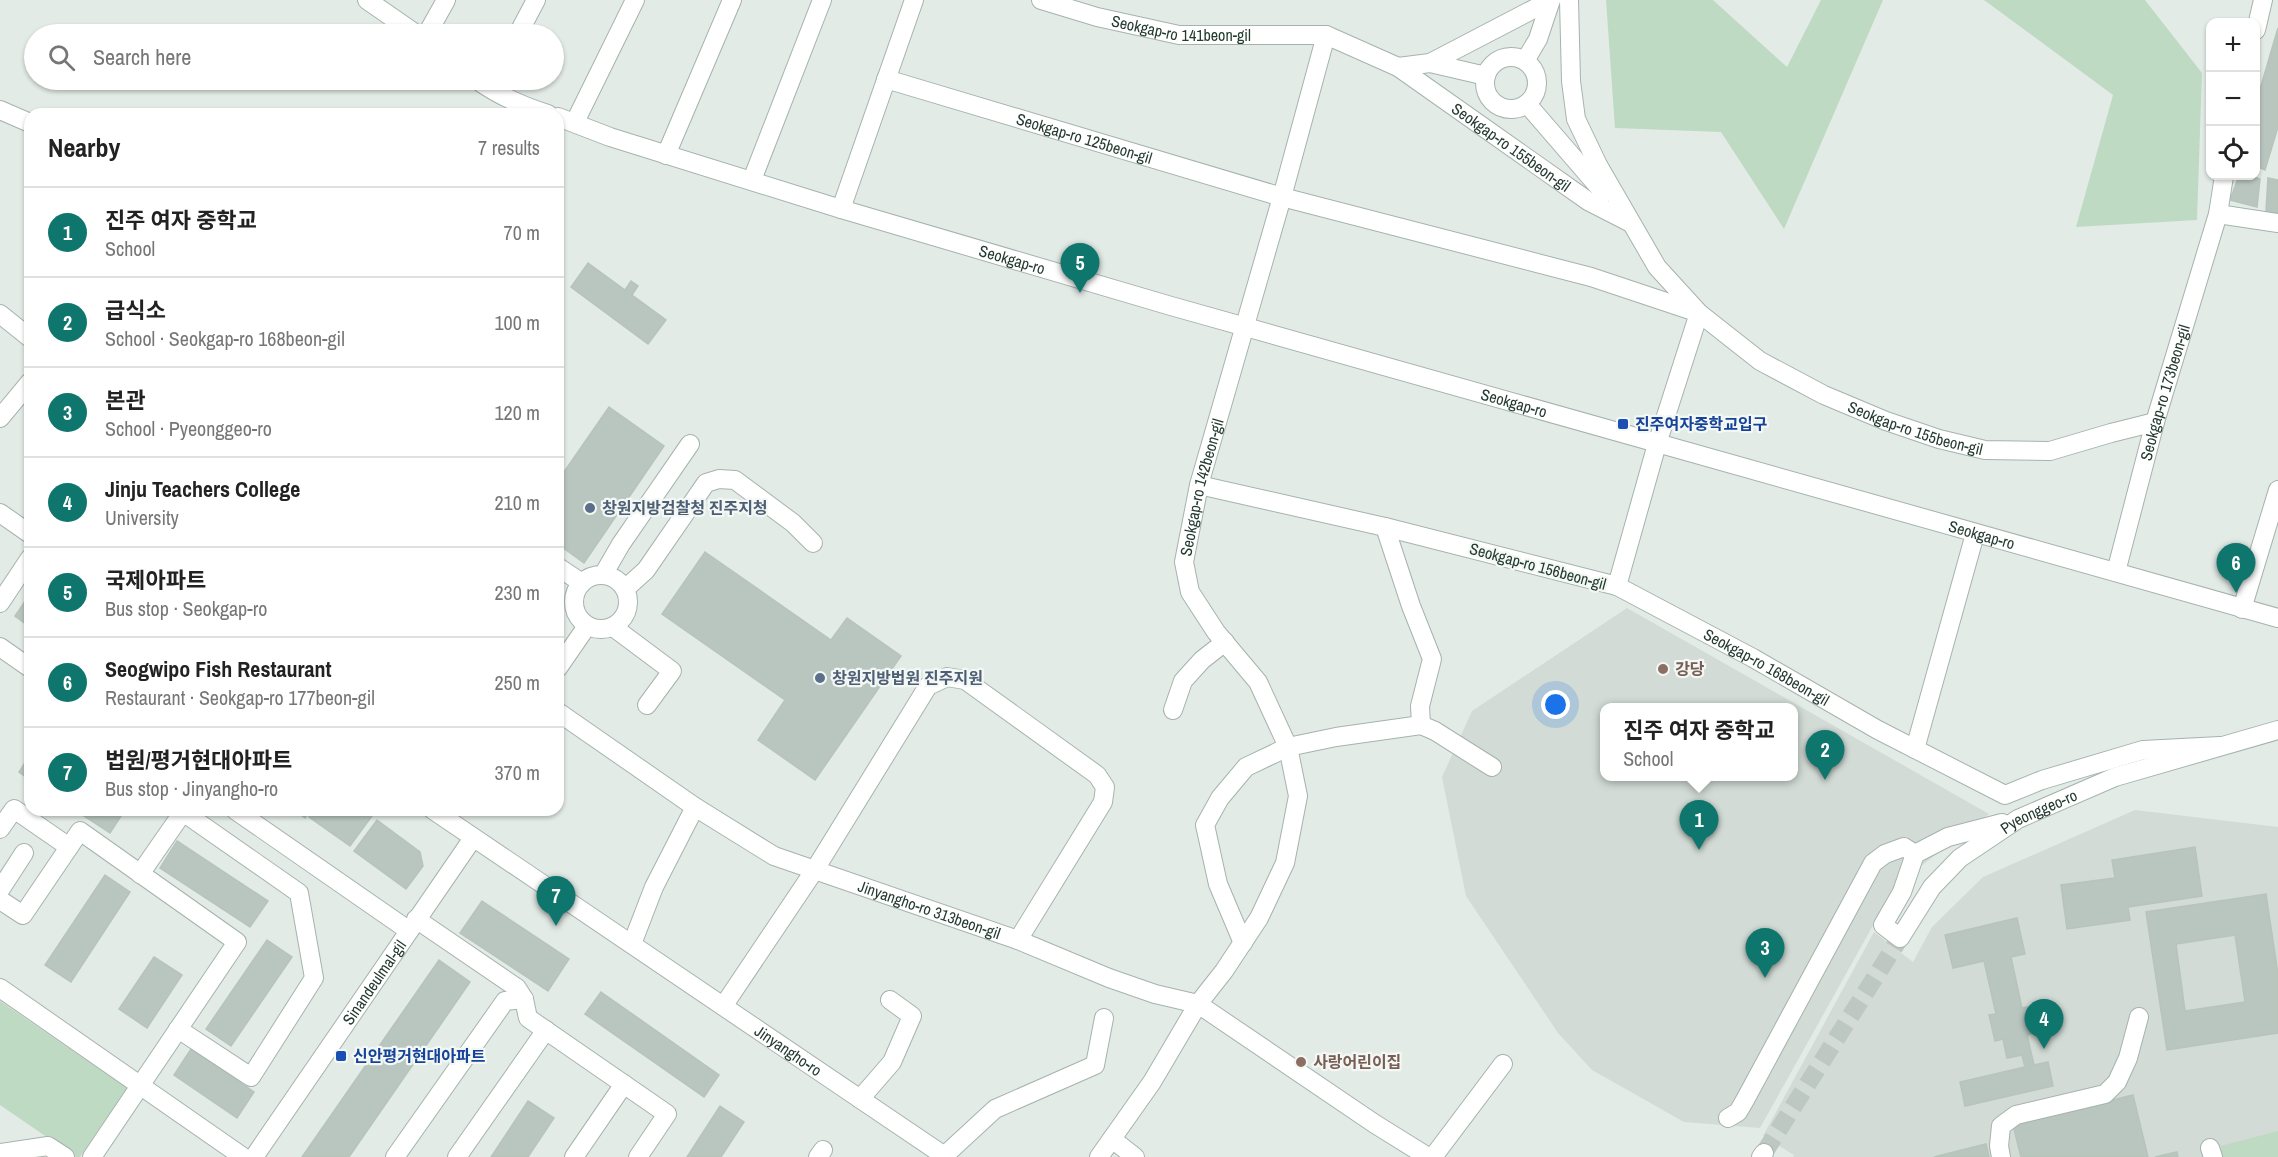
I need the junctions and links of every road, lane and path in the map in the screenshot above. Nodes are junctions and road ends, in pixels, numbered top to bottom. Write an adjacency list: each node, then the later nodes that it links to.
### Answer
1 (367, 0): 13 (street)
2 (446, 0): 14 (street)
3 (536, 0): 15 (street)
4 (635, 0): 27 (street, Seokgap-ro)
5 (732, 0): 28 (street)
6 (822, 0): 29 (street)
7 (914, 0): 21 (street)
8 (1041, 0): 16 (street, Seokgap-ro 141beon-gil)
9 (1551, 0): 17 (street); 18 (street)
10 (1569, 0): 34 (street, Seokgap-ro 155beon-gil)
11 (2264, 0): 12 (street)
12 (2259, 18)
13 (402, 24)
14 (433, 24)
15 (523, 24)
16 (1326, 35): 19 (street, Seokgap-ro 141beon-gil); 31 (street)
17 (1525, 60): 20 (street); 23 (street)
18 (1430, 63): 19 (street); 20 (street)
19 (1398, 67): 34 (street, Seokgap-ro 155beon-gil)
20 (1486, 76): 23 (street)
21 (886, 79): 31 (street, Seokgap-ro 125beon-gil); 32 (street)
22 (498, 90): 24 (street)
23 (1527, 104): 34 (street)
24 (527, 108)
25 (0, 110): 26 (street)
26 (24, 120)
27 (566, 120): 28 (street, Seokgap-ro)
28 (666, 155): 29 (street, Seokgap-ro)
29 (752, 180): 32 (street, Seokgap-ro)
30 (2223, 180): 33 (street, Seokgap-ro 173beon-gil)
31 (1282, 197): 36 (street, Seokgap-ro 155beon-gil); 38 (street)
32 (841, 209): 38 (street, Seokgap-ro)
33 (2218, 214): 35 (street); 42 (street, Seokgap-ro 173beon-gil)
34 (1629, 222): 36 (street, Seokgap-ro 155beon-gil)
35 (2278, 223)
36 (1699, 313): 42 (street, Seokgap-ro 155beon-gil); 44 (street)
37 (0, 315): 39 (street)
38 (1246, 326): 44 (street, Seokgap-ro); 45 (street, Seokgap-ro 142beon-gil)
39 (24, 333)
40 (24, 389): 41 (street)
41 (0, 418)
42 (2155, 422): 54 (street, Seokgap-ro 173beon-gil)
43 (690, 444): 55 (street)
44 (1657, 444): 50 (street, Seokgap-ro); 57 (street, Seokgap-ro 156beon-gil)
45 (1199, 485): 48 (street, Seokgap-ro 156beon-gil); 64 (street, Seokgap-ro 142beon-gil)
46 (2278, 490): 60 (street)
47 (0, 513): 49 (street)
48 (1385, 527): 57 (street, Seokgap-ro 156beon-gil); 71 (street)
49 (24, 530)
50 (1975, 534): 54 (street, Seokgap-ro); 75 (street)
51 (813, 543): 58 (street)
52 (24, 567): 59 (street)
53 (564, 571): 56 (street)
54 (2116, 572): 60 (street, Seokgap-ro)
55 (603, 575): 56 (street); 58 (street)
56 (582, 583): 62 (street)
57 (1617, 586): 75 (street, Seokgap-ro 168beon-gil)
58 (625, 589): 63 (street)
59 (0, 603)
60 (2242, 609): 61 (street, Seokgap-ro)
61 (2278, 618)
62 (587, 626): 63 (street); 66 (street)
63 (613, 627): 68 (street)
64 (1225, 642): 69 (street); 74 (street, Seokgap-ro 142beon-gil)
65 (0, 647): 67 (street)
66 (564, 659)
67 (24, 664)
68 (647, 705)
69 (1173, 710)
70 (564, 716): 78 (street, Jinyangho-ro 313beon-gil)
71 (1421, 725): 74 (street); 76 (street)
72 (2278, 730): 73 (street, Pyeonggeo-ro)
73 (2220, 746): 77 (street, Pyeonggeo-ro); 85 (street, Pyeonggeo-ro)
74 (1288, 747): 97 (street, Seokgap-ro 142beon-gil); 97 (street)
75 (1915, 748): 77 (street, Seokgap-ro 168beon-gil)
76 (1492, 767)
77 (2005, 795)
78 (695, 807): 91 (street, Jinyangho-ro 313beon-gil); 98 (street)
79 (24, 816): 88 (street)
80 (24, 816): 86 (street)
81 (180, 816): 92 (street)
82 (189, 816): 106 (street)
83 (244, 816): 95 (street)
84 (447, 816): 87 (street, Jinyangho-ro)
85 (2018, 819): 90 (street); 90 (street, Pyeonggeo-ro)
86 (0, 829)
87 (473, 838): 95 (street, Sinandeulmal-gil); 98 (street, Jinyangho-ro)
88 (69, 847): 92 (street); 94 (street)
89 (24, 853): 93 (street)
90 (1915, 854): 112 (street)
91 (814, 871): 96 (street, Jinyangho-ro 313beon-gil); 96 (street); 103 (street)
92 (140, 874): 106 (street)
93 (0, 890)
94 (0, 900)
95 (412, 925): 100 (street); 119 (street, Sinandeulmal-gil)
96 (1018, 940): 102 (street, Jinyangho-ro 313beon-gil)
97 (1243, 943): 102 (street, Seokgap-ro 142beon-gil)
98 (633, 944): 103 (street, Jinyangho-ro)
99 (0, 988): 110 (street)
100 (524, 999): 107 (street); 120 (street)
101 (890, 1000): 111 (street)
102 (1198, 1004): 113 (street, Seokgap-ro 142beon-gil); 126 (street)
103 (724, 1005): 111 (street, Jinyangho-ro)
104 (2139, 1017): 128 (street)
105 (1104, 1018): 116 (street)
106 (178, 1029): 110 (street)
107 (546, 1030): 109 (street); 121 (street)
108 (1503, 1064): 127 (street)
109 (624, 1084): 122 (street); 123 (street)
110 (141, 1086): 117 (street); 118 (street)
111 (860, 1098): 116 (street, Jinyangho-ro)
112 (1728, 1118)
113 (1112, 1139): 124 (street, Seokgap-ro 142beon-gil); 125 (street)
114 (0, 1153): 115 (street)
115 (60, 1156)
116 (945, 1156)
117 (92, 1157)
118 (243, 1157)
119 (254, 1157)
120 (395, 1157)
121 (457, 1157)
122 (574, 1157)
123 (638, 1157)
124 (1099, 1157)
125 (1135, 1157)
126 (1428, 1157)
127 (1433, 1157)
128 (2001, 1157)

